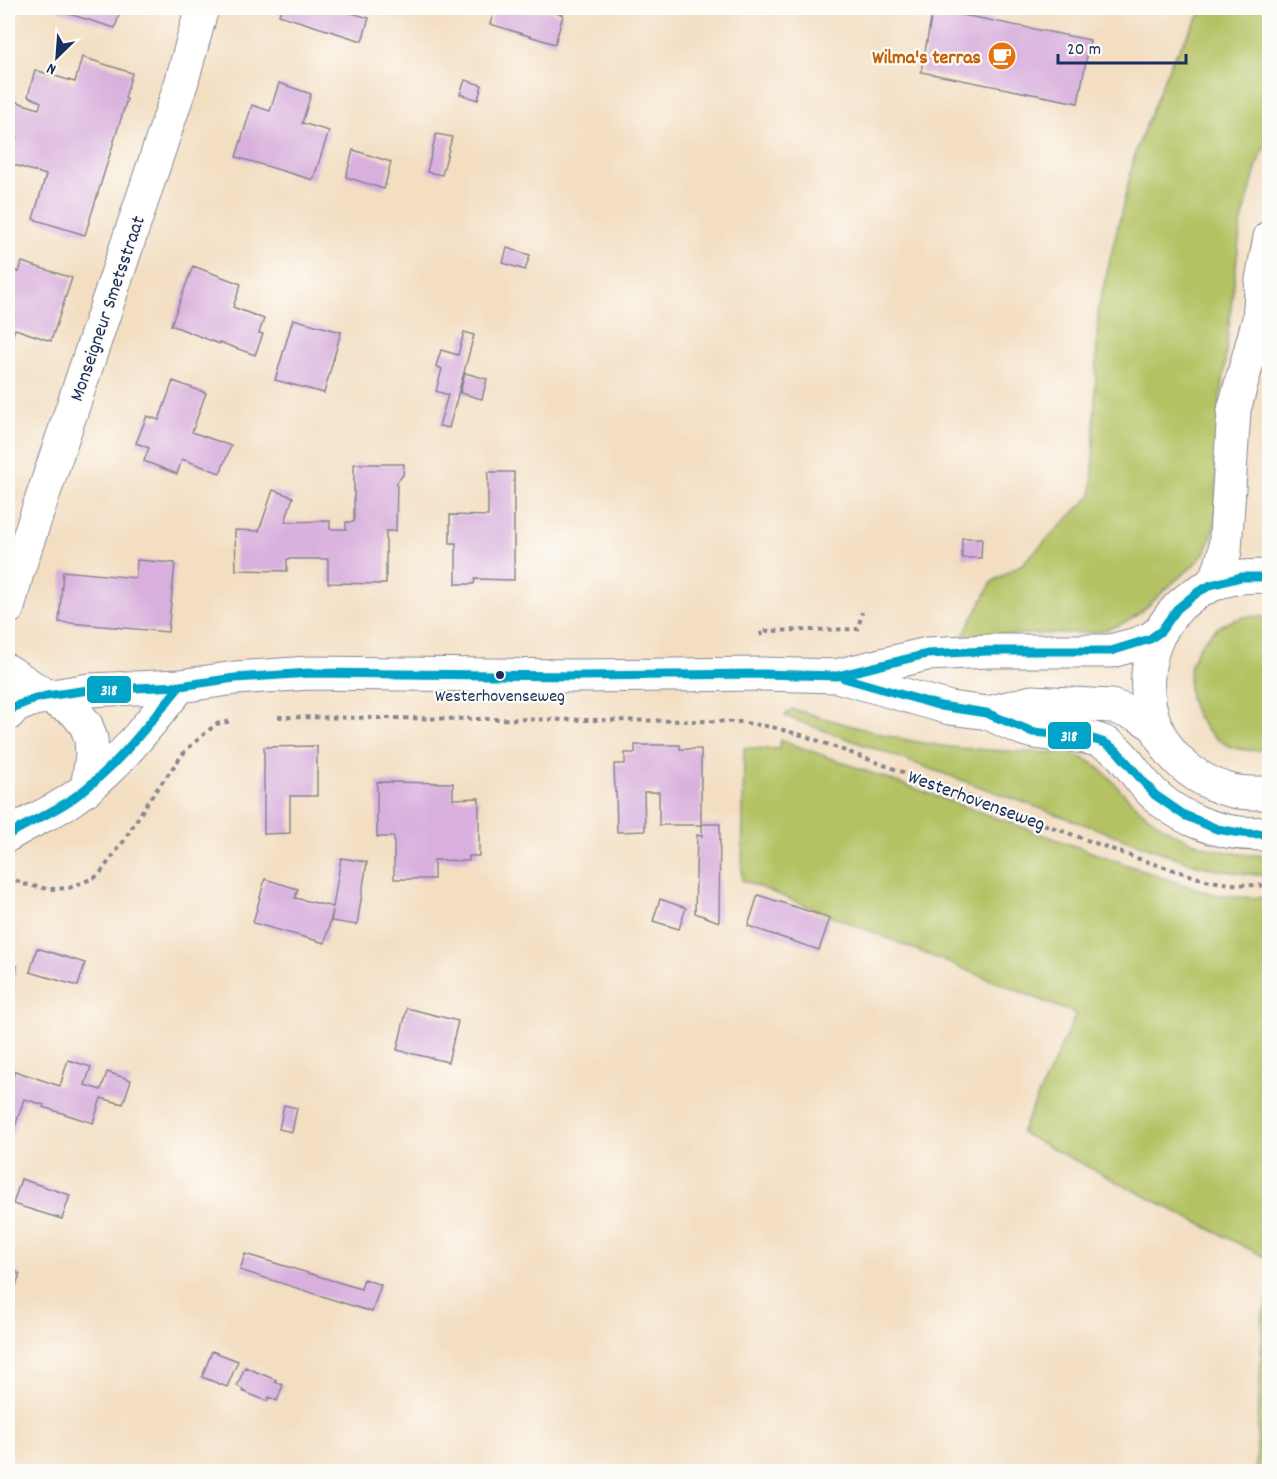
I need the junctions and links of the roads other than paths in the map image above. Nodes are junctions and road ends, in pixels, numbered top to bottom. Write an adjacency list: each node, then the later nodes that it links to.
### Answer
1 (202, 8): 7 (street, Monseigneur Smetsstraat)
2 (1269, 237): 3 (street)
3 (1259, 318): 4 (street); 6 (street)
4 (1269, 370)
5 (1269, 577): 6 (street)
6 (1211, 585): 8 (street)
7 (8, 608)
8 (1161, 631): 10 (street); 15 (street)
9 (8, 671): 12 (street)
10 (837, 676): 11 (street); 13 (street)
11 (180, 686): 12 (street); 16 (street)
12 (45, 696): 14 (street); 16 (street)
13 (988, 713): 15 (street); 19 (street)
14 (8, 714)
15 (1155, 726): 17 (street)
16 (87, 789): 18 (street)
17 (1269, 793)
18 (13, 826)
19 (1269, 834)

